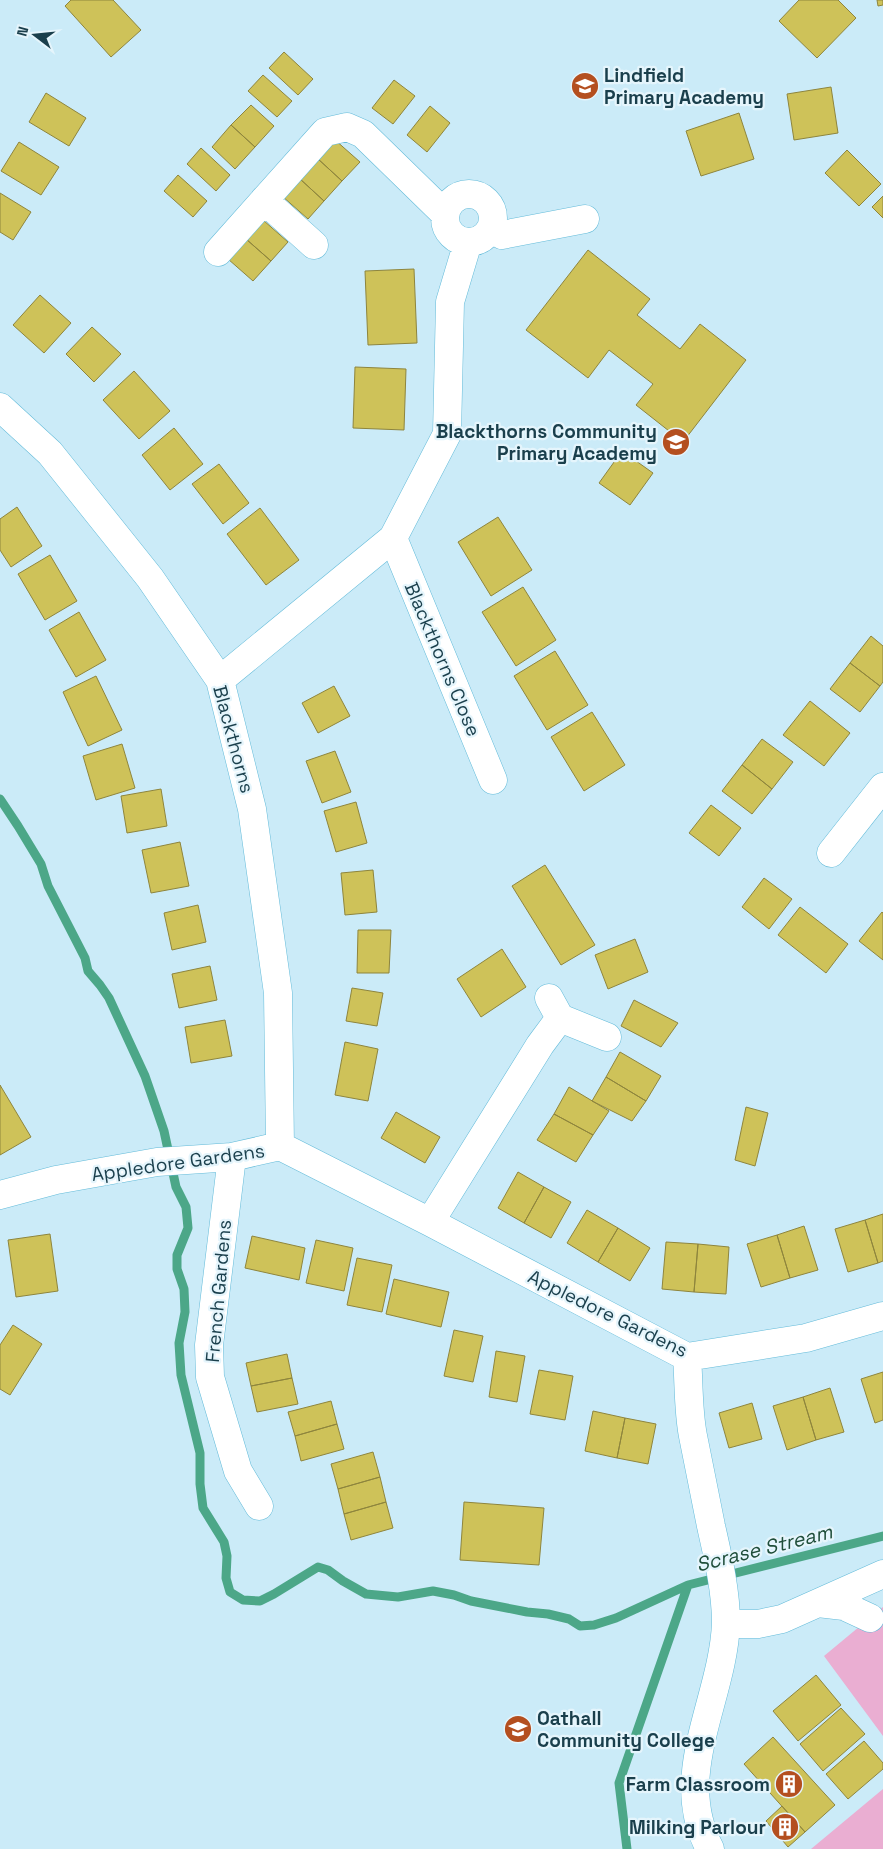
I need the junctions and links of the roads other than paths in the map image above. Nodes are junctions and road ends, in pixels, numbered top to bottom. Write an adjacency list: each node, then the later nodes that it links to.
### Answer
1 (264, 200): 2 (street); 6 (street); 7 (street)
2 (445, 214): 4 (street); 5 (street)
3 (584, 219): 4 (street)
4 (492, 225): 5 (street)
5 (468, 242): 9 (street)
6 (314, 246)
7 (218, 252)
8 (0, 407): 10 (street, Blackthorns)
9 (393, 538): 10 (street); 11 (street, Blackthorns Close)
10 (220, 680): 15 (street, Blackthorns)
11 (493, 780)
12 (883, 787): 13 (street)
13 (831, 853)
14 (607, 1037): 18 (street)
15 (280, 1146): 16 (street, Appledore Gardens); 18 (street, Appledore Gardens)
16 (232, 1157): 17 (street, Appledore Gardens); 21 (street, French Gardens)
17 (0, 1195)
18 (430, 1222): 20 (street, Appledore Gardens)
19 (883, 1316): 20 (street, Appledore Gardens)
20 (687, 1357): 25 (street)
21 (258, 1506)
22 (883, 1574): 23 (street)
23 (818, 1603): 24 (street); 25 (street)
24 (870, 1618)
25 (726, 1624): 26 (street)
26 (710, 1849)

